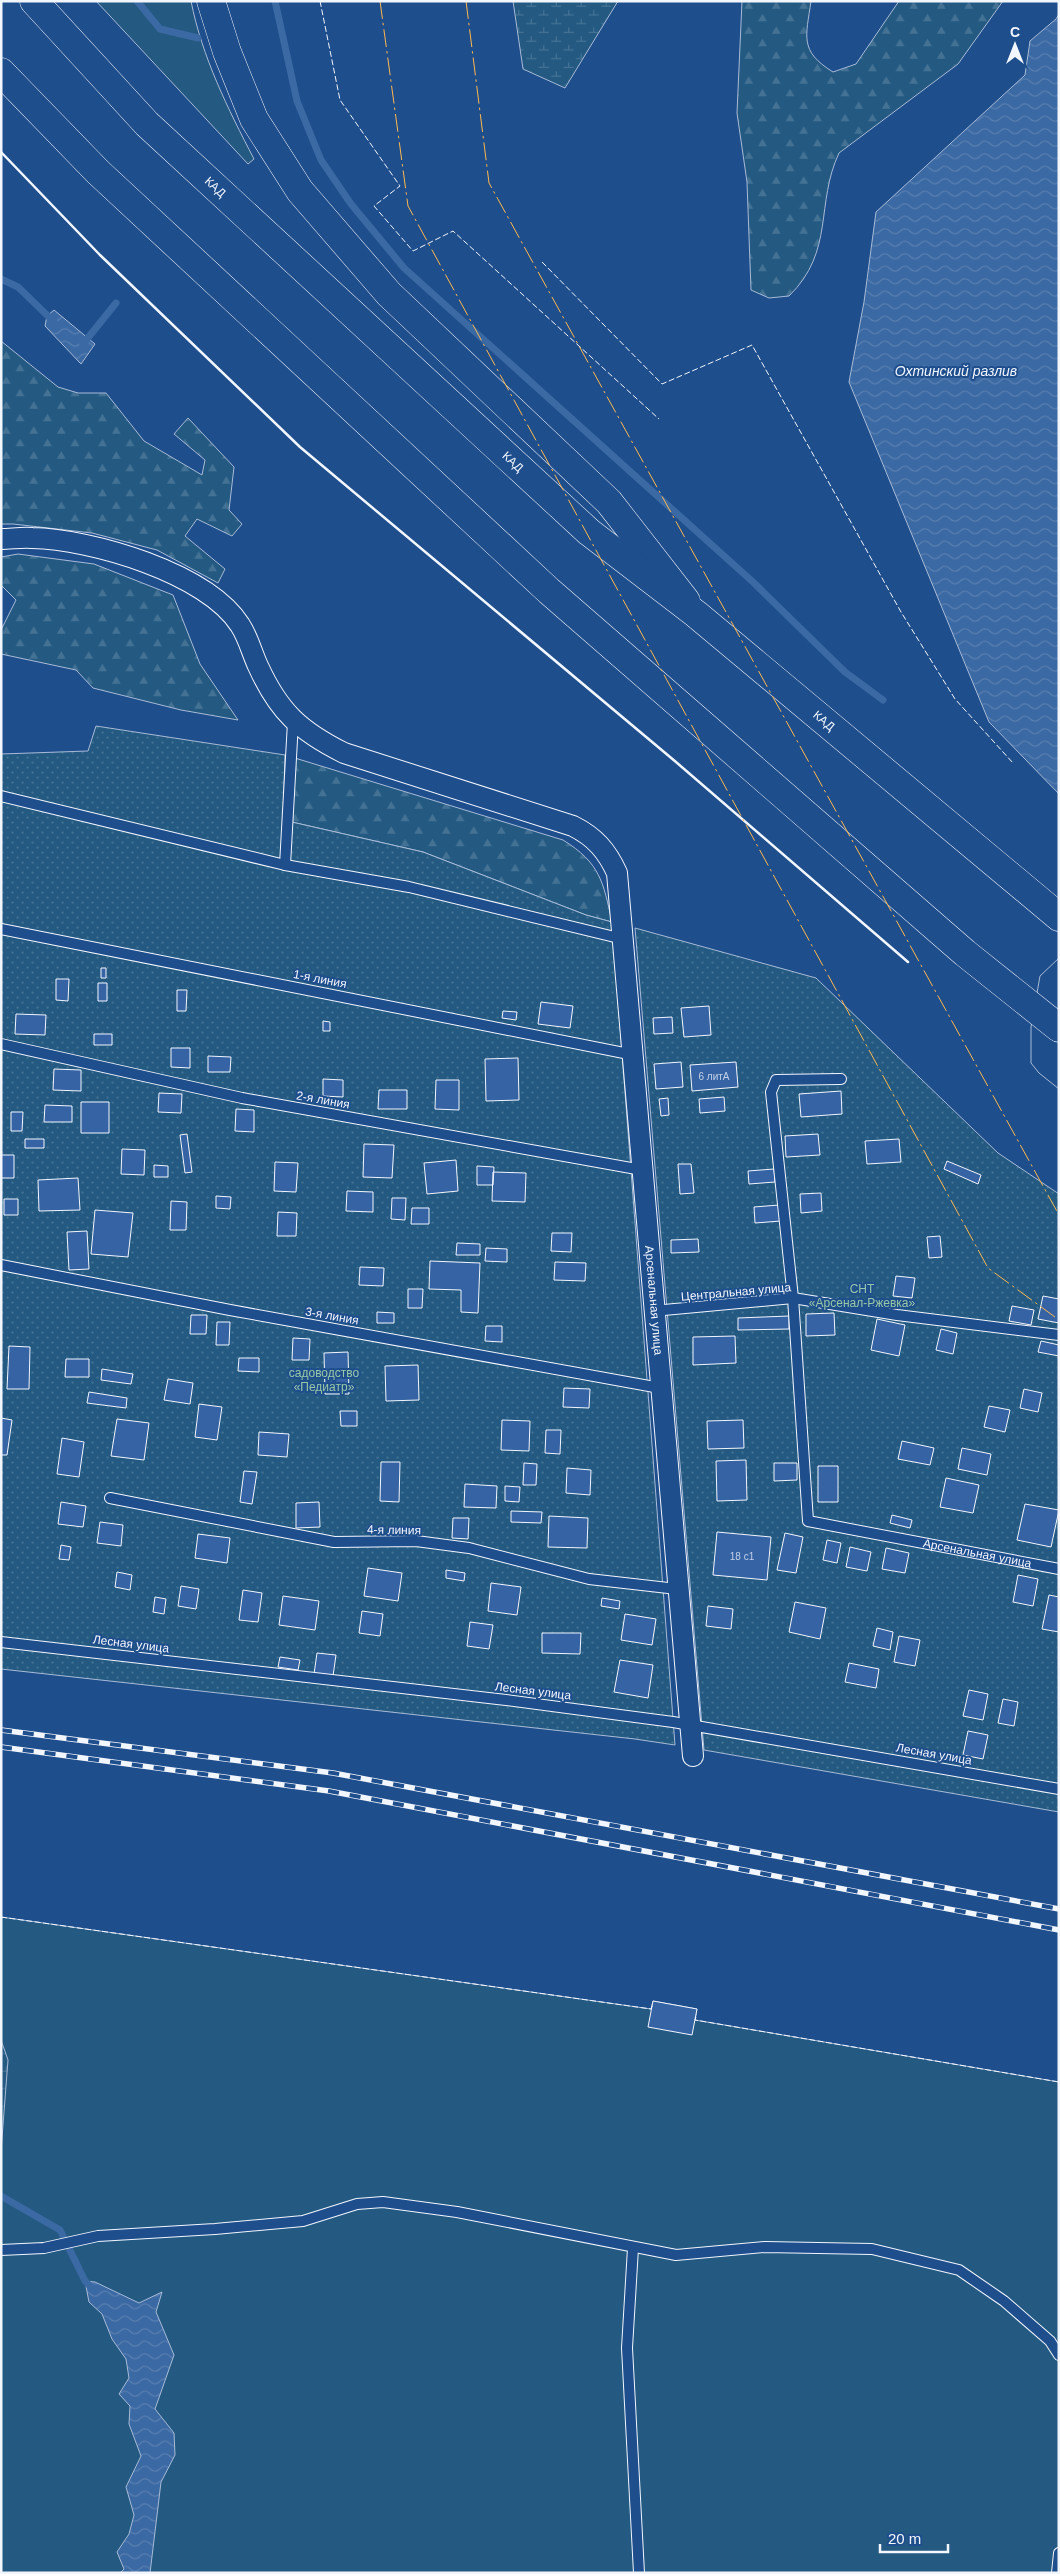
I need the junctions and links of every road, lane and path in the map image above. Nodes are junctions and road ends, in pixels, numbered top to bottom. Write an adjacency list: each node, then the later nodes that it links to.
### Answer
1 (34, 1): 5 (main road, КАД)
2 (211, 1): 5 (main road)
3 (1, 72): 12 (main road)
4 (1, 539): 6 (street, Арсенальная улица)
5 (696, 614): 9 (main road, КАД)
6 (293, 722): 8 (lane); 11 (street, Арсенальная улица)
7 (1, 796): 8 (lane)
8 (285, 865): 11 (lane)
9 (1059, 918)
10 (1, 929): 14 (lane, 1-я линия)
11 (623, 938): 14 (street, Арсенальная улица)
12 (1059, 1028)
13 (1, 1044): 16 (lane, 2-я линия)
14 (634, 1055): 16 (street, Арсенальная улица)
15 (841, 1079): 18 (lane, Арсенальная улица)
16 (642, 1170): 19 (street, Арсенальная улица)
17 (1, 1265): 21 (lane, 3-я линия)
18 (792, 1298): 19 (lane, Центральная улица); 20 (lane, Центральная улица); 23 (lane, Арсенальная улица)
19 (654, 1312): 21 (street, Арсенальная улица)
20 (1059, 1335)
21 (660, 1388): 24 (street, Арсенальная улица)
22 (110, 1498): 24 (lane, 4-я линия)
23 (1059, 1568)
24 (677, 1589): 26 (street, Арсенальная улица)
25 (1, 1642): 26 (lane, Лесная улица)
26 (689, 1724): 27 (street, Арсенальная улица); 28 (lane, Лесная улица)
27 (693, 1756)
28 (1059, 1789)
29 (633, 2248): 30 (lane); 31 (lane); 33 (lane)
30 (1, 2250)
31 (1059, 2355)
32 (1059, 2553): 34 (lane)
33 (639, 2573)
34 (1057, 2573)

